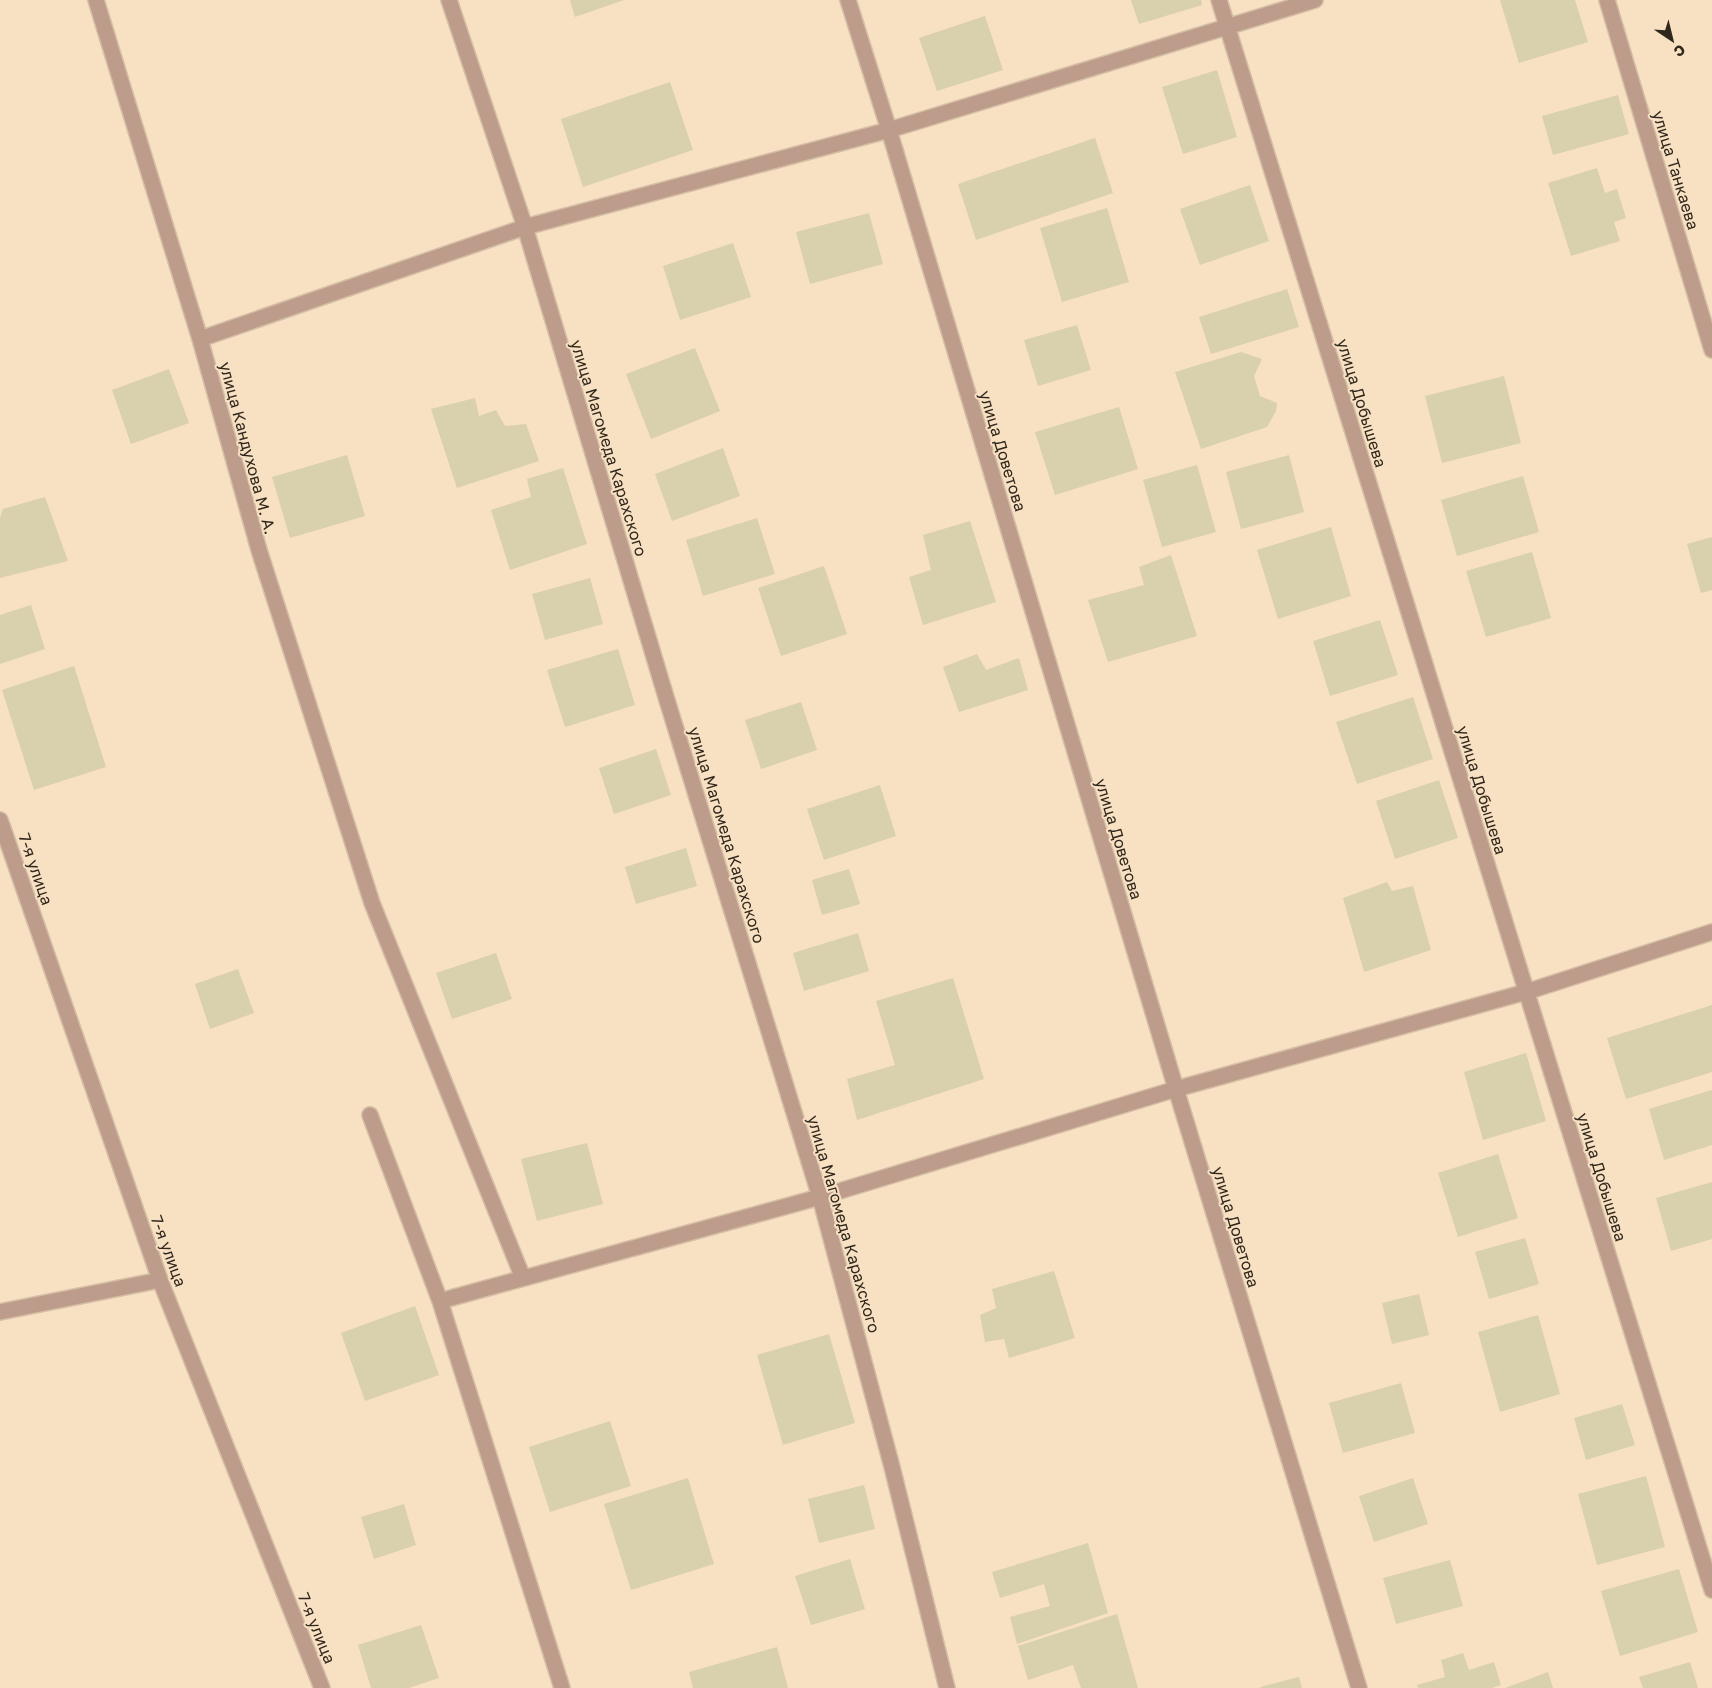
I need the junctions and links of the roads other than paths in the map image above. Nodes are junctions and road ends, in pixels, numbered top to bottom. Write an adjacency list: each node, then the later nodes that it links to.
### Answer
1 (96, 0): 10 (street, улица Кандухова М. А.)
2 (449, 0): 9 (street, улица Магомеда Карахского)
3 (848, 0): 8 (street, улица Доветова)
4 (1219, 0): 7 (street, улица Добышева)
5 (1315, 0): 7 (street)
6 (1607, 0): 11 (street, улица Танкаева)
7 (1227, 26): 8 (street); 14 (street, улица Добышева)
8 (889, 130): 9 (street); 15 (street, улица Доветова)
9 (525, 227): 10 (street); 17 (street, улица Магомеда Карахского)
10 (200, 339): 18 (street, улица Кандухова М. А.)
11 (1712, 350)
12 (0, 820): 19 (street, 7-я улица)
13 (1712, 932): 14 (street)
14 (1526, 992): 15 (street); 22 (street, улица Добышева)
15 (1176, 1089): 17 (street); 26 (street, улица Доветова)
16 (370, 1115): 20 (street)
17 (820, 1197): 18 (street); 25 (street, улица Магомеда Карахского)
18 (522, 1278): 20 (street)
19 (160, 1280): 21 (street); 23 (street, 7-я улица)
20 (440, 1301): 24 (street)
21 (0, 1312)
22 (1712, 1590)
23 (322, 1688)
24 (562, 1688)
25 (947, 1688)
26 (1359, 1688)

